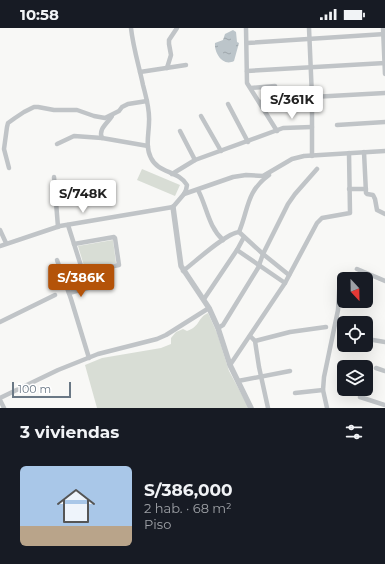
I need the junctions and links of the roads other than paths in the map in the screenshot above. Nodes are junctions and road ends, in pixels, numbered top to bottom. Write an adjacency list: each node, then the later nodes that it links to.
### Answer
1 (131, 28): 14 (street)
2 (177, 28): 11 (street)
3 (246, 28): 8 (street)
4 (309, 28): 7 (street)
5 (383, 28): 6 (street)
6 (384, 34): 7 (street); 9 (street)
7 (310, 39): 8 (street); 12 (street)
8 (247, 43): 13 (street)
9 (385, 63): 12 (street); 15 (street)
10 (186, 65): 11 (street)
11 (167, 68): 14 (street)
12 (310, 68): 13 (street); 19 (street)
13 (247, 71): 17 (street)
14 (140, 72): 20 (street)
15 (385, 74)
16 (275, 86): 17 (street)
17 (250, 88): 21 (street)
18 (385, 93): 19 (street)
19 (312, 97): 21 (street); 27 (street)
20 (147, 101): 23 (street); 33 (street)
21 (260, 102): 29 (street)
22 (228, 104): 31 (street)
23 (112, 116): 30 (street); 40 (street)
24 (201, 116): 34 (street)
25 (385, 122): 26 (street)
26 (337, 124)
27 (312, 127): 29 (street); 38 (street)
28 (180, 131): 39 (street)
29 (277, 131): 31 (street)
30 (102, 138): 32 (street); 33 (street)
31 (248, 142): 34 (street)
32 (57, 144)
33 (148, 146): 43 (street)
34 (221, 151): 39 (street)
35 (385, 151): 36 (street)
36 (364, 152): 37 (street); 46 (street)
37 (349, 153): 38 (street); 45 (street)
38 (312, 156): 42 (street)
39 (195, 160): 43 (street)
40 (8, 168)
41 (317, 169): 61 (street)
42 (276, 170): 47 (street); 54 (street)
43 (172, 174): 48 (street)
44 (54, 177): 52 (street)
45 (349, 189): 46 (street); 67 (street)
46 (366, 189): 50 (street)
47 (198, 190): 48 (street); 56 (street)
48 (184, 194): 49 (street)
49 (173, 207): 51 (street); 65 (street)
50 (385, 214)
51 (68, 225): 52 (street); 58 (street)
52 (58, 227): 57 (street)
53 (0, 230): 57 (street)
54 (239, 232): 55 (street); 56 (street)
55 (244, 237): 60 (street); 61 (street)
56 (222, 240): 65 (street)
57 (6, 243): 59 (street)
58 (74, 244): 66 (street); 66 (street)
59 (0, 246)
60 (237, 250): 63 (street); 72 (street)
61 (263, 254): 63 (street); 67 (street)
62 (57, 260): 70 (street)
63 (259, 265): 69 (street); 77 (street)
64 (357, 269): 68 (street)
65 (183, 271): 72 (street)
66 (83, 272): 70 (street)
67 (289, 275): 69 (street)
68 (385, 281)
69 (285, 284): 78 (street)
70 (69, 293): 82 (street)
71 (55, 295): 75 (street)
72 (204, 299): 73 (street)
73 (208, 308): 77 (street); 82 (street)
74 (338, 308): 89 (street)
75 (0, 322)
76 (326, 327): 80 (street)
77 (218, 328): 83 (street)
78 (250, 336): 80 (street); 83 (street)
79 (373, 340): 81 (street)
80 (255, 341): 87 (street)
81 (385, 342)
82 (89, 358): 92 (street)
83 (230, 365): 88 (street)
84 (376, 368): 86 (street)
85 (290, 371): 87 (street)
86 (385, 371)
87 (261, 376): 88 (street); 96 (street)
88 (238, 381): 95 (street)
89 (323, 390): 90 (street); 97 (street)
90 (295, 392)
91 (360, 397): 93 (street)
92 (0, 399): 94 (street)
93 (385, 405)
94 (4, 408)
95 (251, 408)
96 (268, 408)
97 (327, 408)

